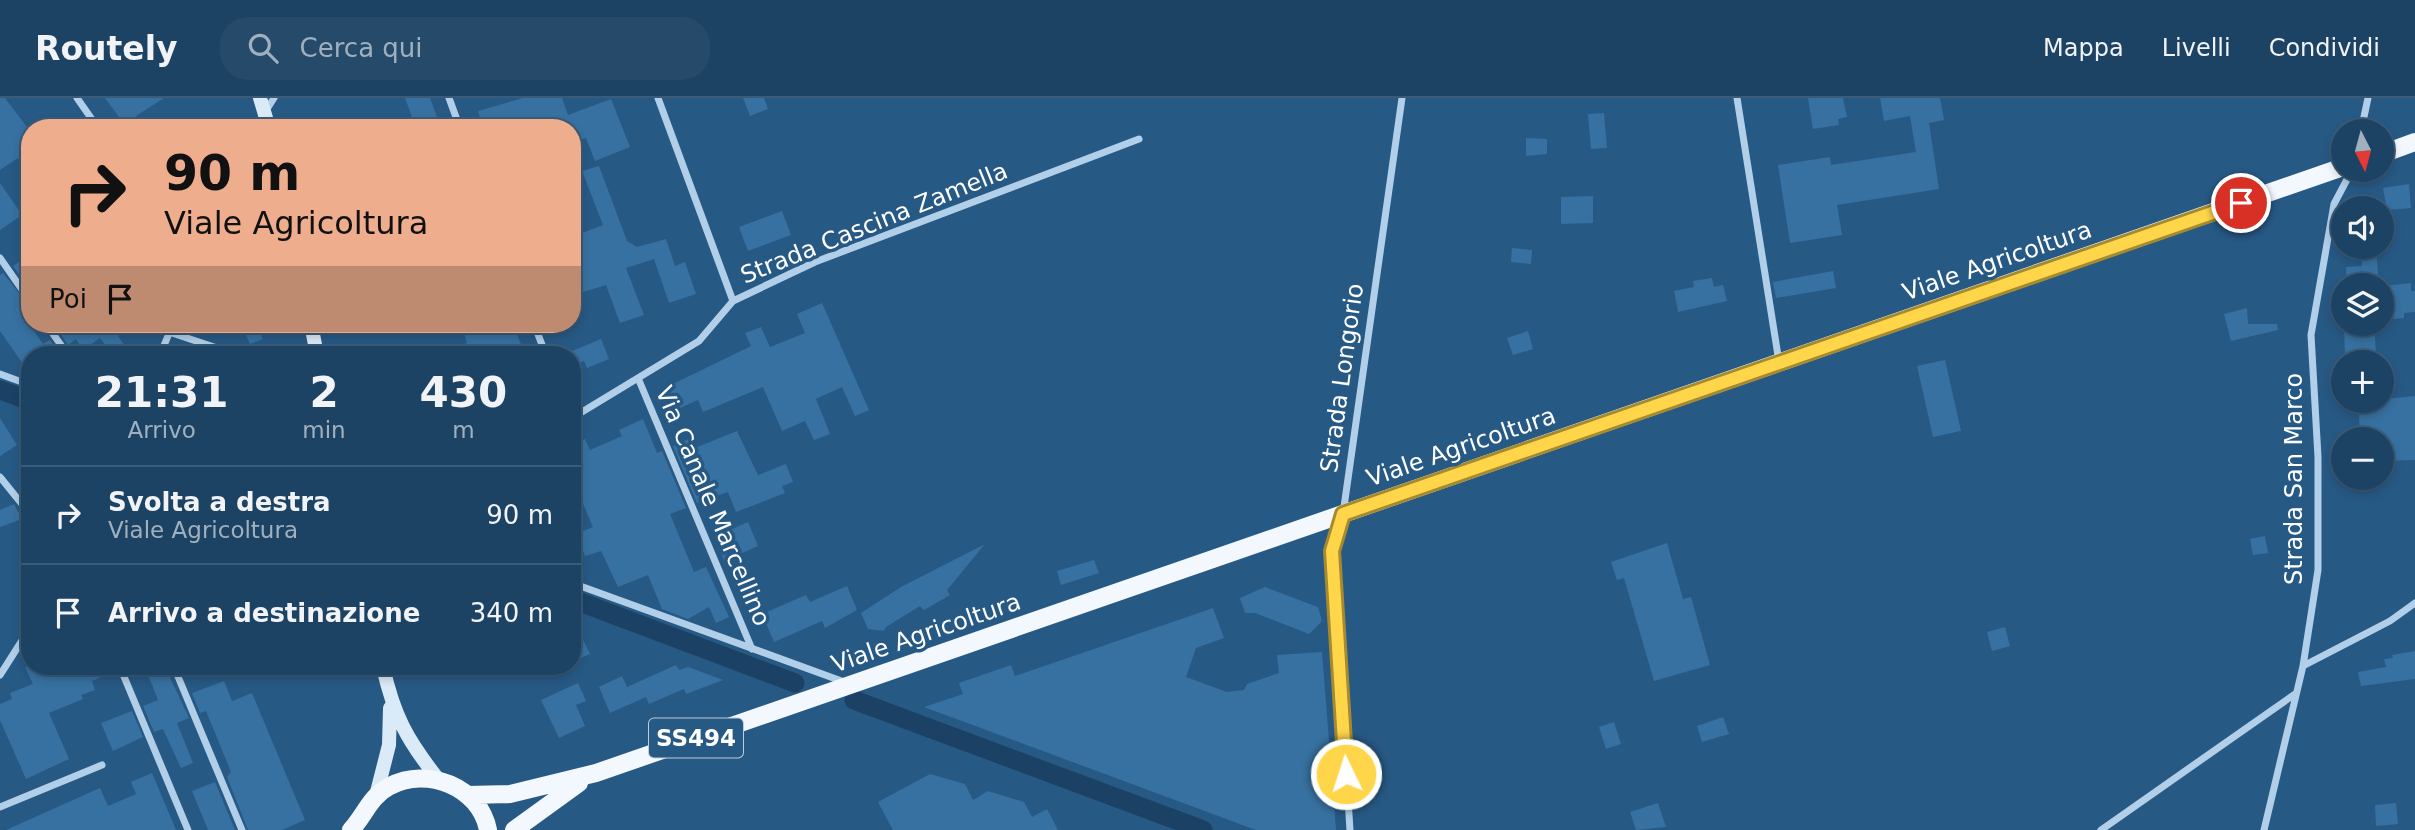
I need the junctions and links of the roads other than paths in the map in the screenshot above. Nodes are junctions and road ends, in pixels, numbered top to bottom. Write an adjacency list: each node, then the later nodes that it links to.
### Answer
1 (77, 98): 8 (street)
2 (449, 98): 10 (street)
3 (658, 98): 19 (street)
4 (1402, 98): 30 (street, Strada Longorio)
5 (1737, 98): 22 (street)
6 (2368, 98): 11 (street)
7 (266, 102): 9 (street)
8 (92, 119)
9 (259, 119)
10 (457, 119)
11 (2364, 119)
12 (1139, 139): 19 (street, Strada Cascina Zamella)
13 (2415, 142): 14 (main road)
14 (2394, 150)
15 (2331, 171): 22 (main road, Viale Agricoltura / SS494)
16 (2346, 182): 35 (street, Strada San Marco)
17 (0, 258): 18 (street)
18 (21, 288)
19 (733, 301): 25 (street, Strada Cascina Zamella)
20 (172, 333): 21 (street)
21 (211, 346)
22 (1779, 363): 30 (main road, Viale Agricoltura / SS494)
23 (0, 366): 24 (street)
24 (4, 375): 26 (street)
25 (638, 378): 27 (street, Strada Cascina Zamella); 34 (street, Via Canale Marcellino)
26 (21, 382)
27 (581, 413)
28 (0, 477): 29 (street)
29 (21, 503)
30 (1343, 514): 40 (main road, Viale Agricoltura / SS494); 54 (street, Strada Longorio)
31 (581, 586): 34 (street)
32 (2415, 603): 35 (street)
33 (21, 645): 36 (street)
34 (752, 649): 40 (street)
35 (2303, 666): 41 (street, Strada San Marco)
36 (0, 675)
37 (123, 675): 50 (street)
38 (177, 675): 51 (street)
39 (385, 675): 42 (main road)
40 (848, 685): 44 (main road, Viale Agricoltura / SS494)
41 (2295, 694): 55 (street); 56 (street, Strada San Marco)
42 (391, 699): 45 (main road); 47 (main road)
43 (102, 765): 48 (street)
44 (596, 773): 46 (main road, Viale Agricoltura / SS494); 53 (main road, Viale Agricoltura / SS494)
45 (438, 779): 46 (main road); 47 (main road)
46 (467, 795): 52 (main road)
47 (376, 796): 49 (main road)
48 (0, 807)
49 (355, 828)
50 (188, 830)
51 (242, 830)
52 (488, 830)
53 (514, 830)
54 (1350, 830)
55 (2101, 830)
56 (2264, 830)

